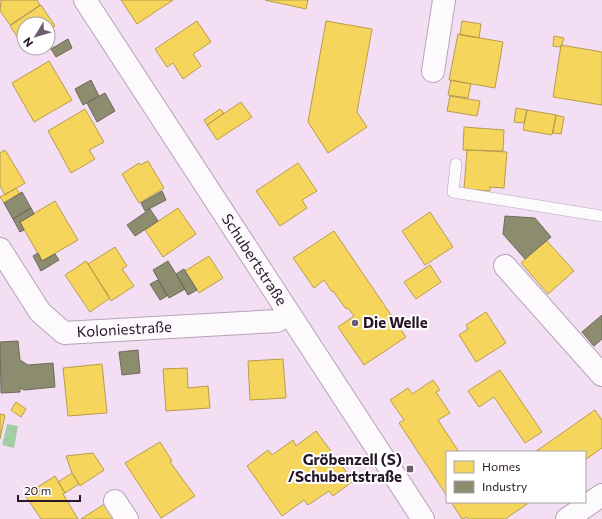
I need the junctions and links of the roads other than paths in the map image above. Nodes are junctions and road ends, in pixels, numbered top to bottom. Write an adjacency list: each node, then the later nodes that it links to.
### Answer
1 (85, 0): 8 (street, Schubertstraße)
2 (444, 0): 3 (street)
3 (433, 71)
4 (456, 164): 5 (lane)
5 (602, 216)
6 (0, 249): 8 (street, Koloniestraße)
7 (505, 266): 9 (street)
8 (288, 314): 13 (street, Schubertstraße)
9 (602, 375)
10 (602, 495): 14 (street)
11 (115, 500): 12 (street)
12 (127, 519)
13 (423, 519)
14 (567, 519)

